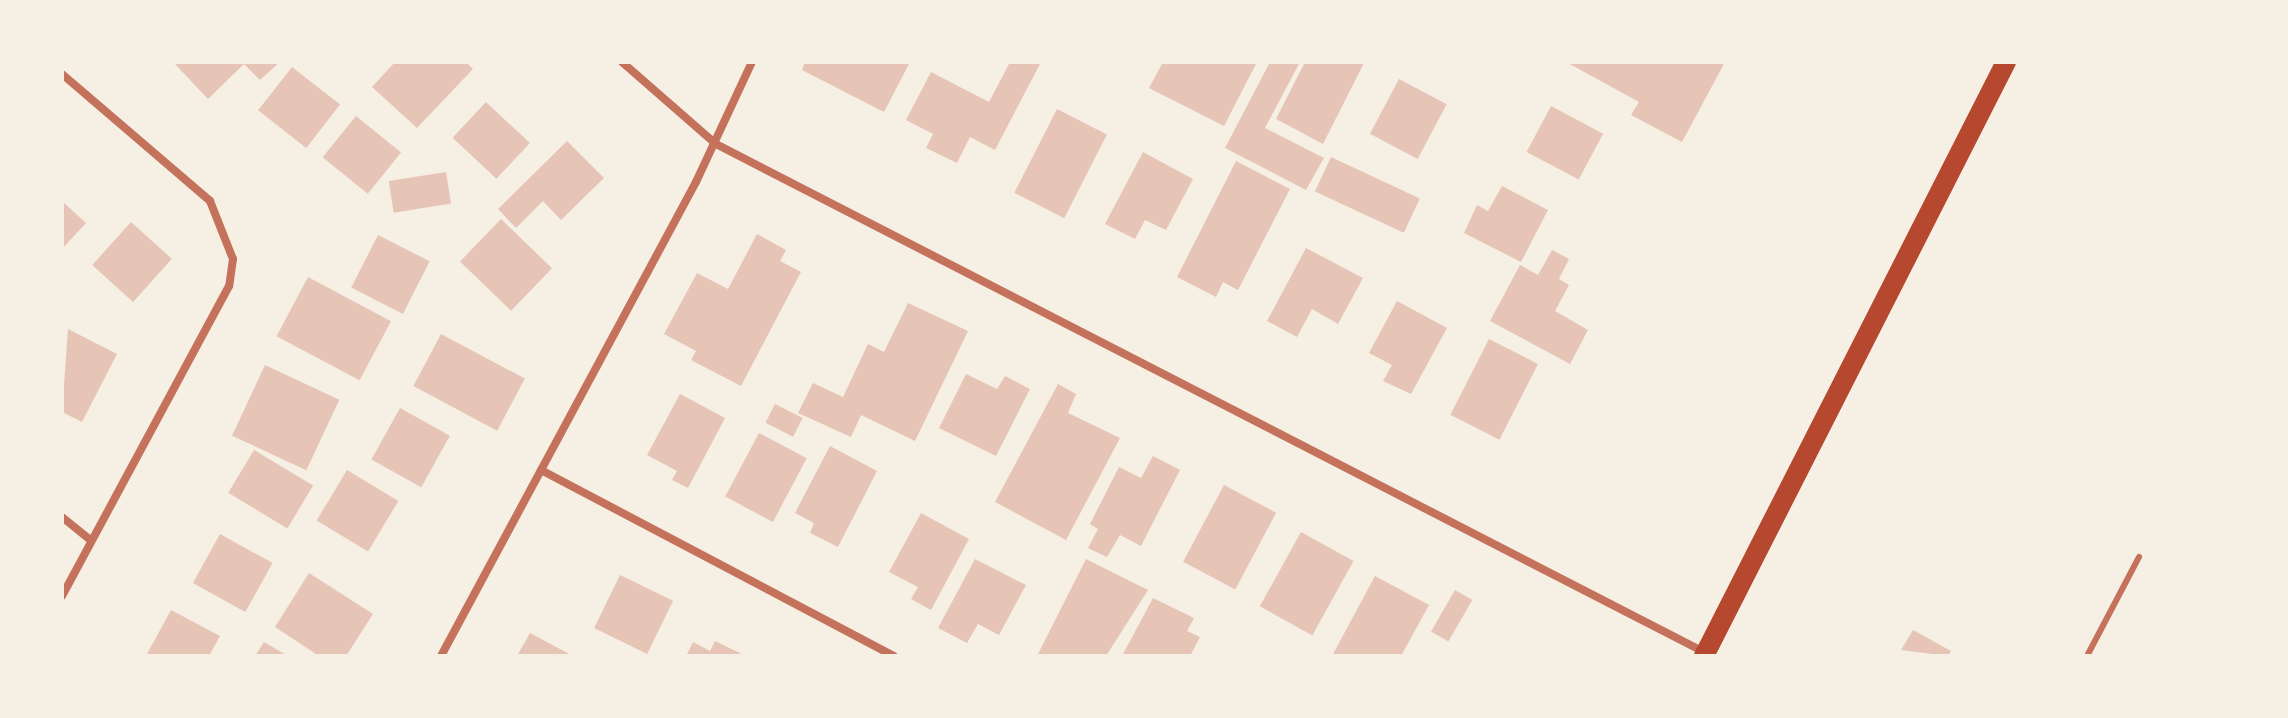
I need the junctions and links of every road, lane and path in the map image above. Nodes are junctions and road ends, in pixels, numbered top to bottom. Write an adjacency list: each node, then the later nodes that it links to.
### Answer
1 (622, 62): 5 (street)
2 (752, 62): 5 (street)
3 (2006, 62): 11 (main road)
4 (62, 74): 8 (street)
5 (716, 144): 6 (street); 11 (street)
6 (541, 470): 12 (street); 13 (street)
7 (62, 517): 8 (street)
8 (90, 540): 10 (street)
9 (2139, 557): 14 (lane)
10 (62, 596)
11 (1707, 655)
12 (441, 656)
13 (894, 656)
14 (2087, 656)

